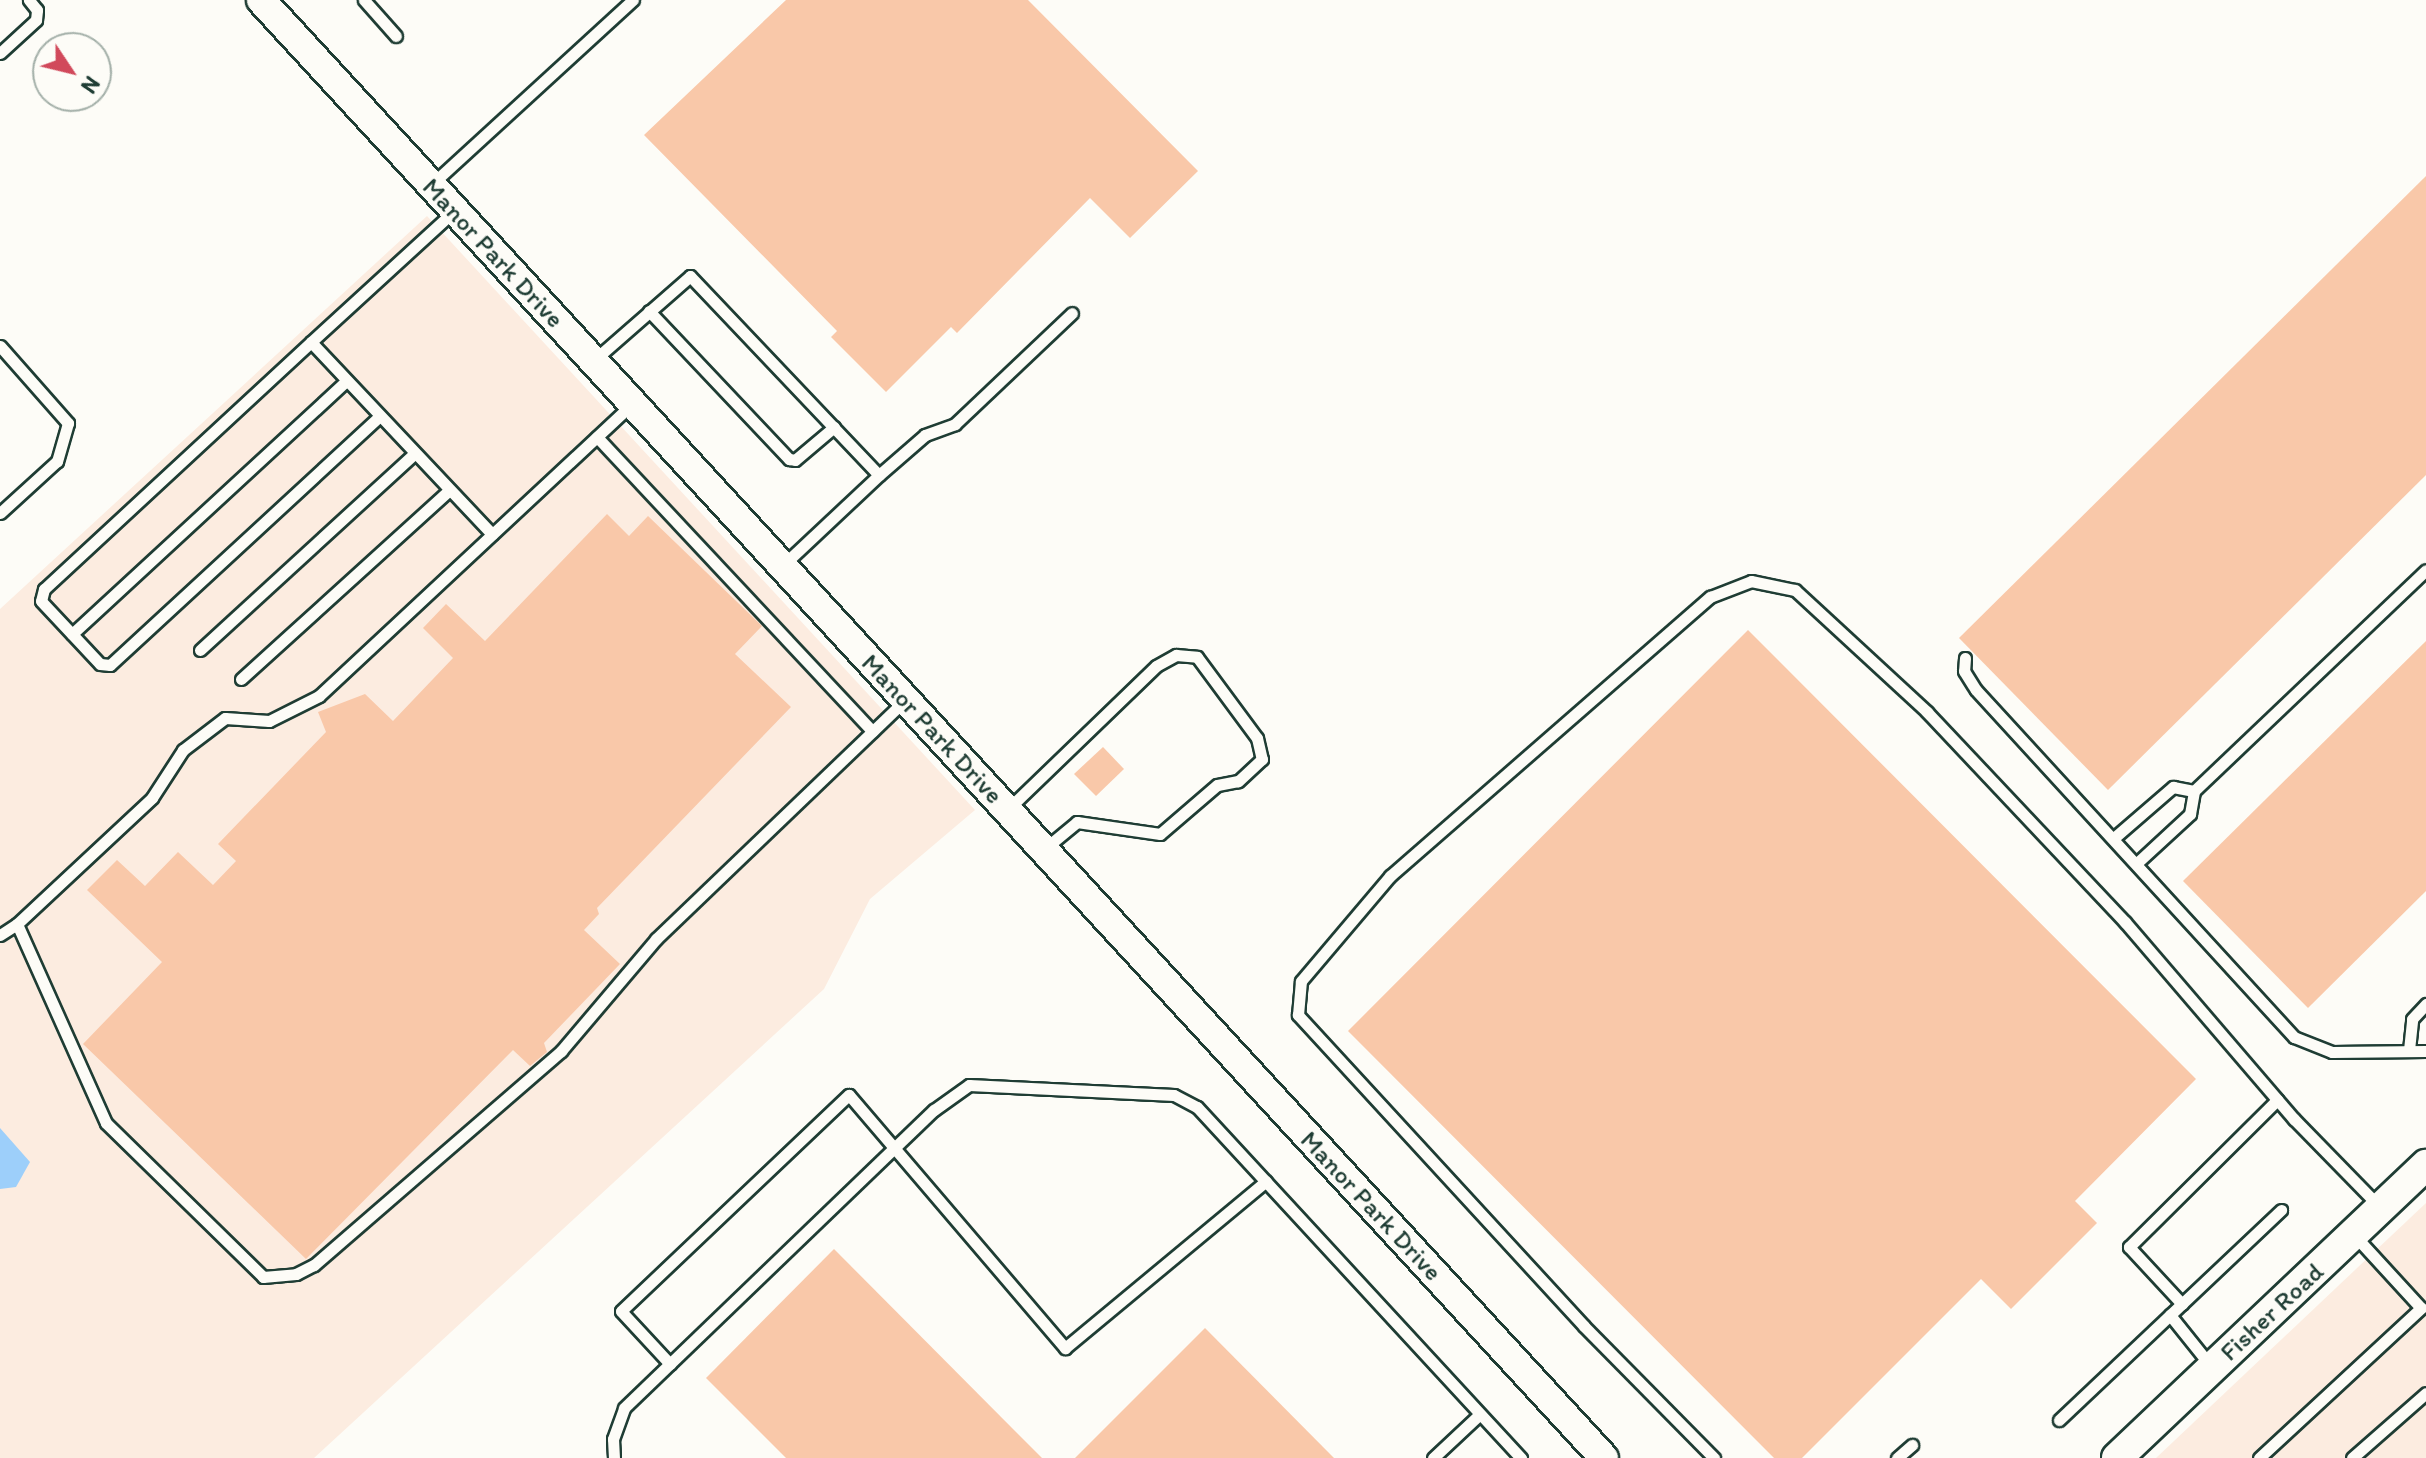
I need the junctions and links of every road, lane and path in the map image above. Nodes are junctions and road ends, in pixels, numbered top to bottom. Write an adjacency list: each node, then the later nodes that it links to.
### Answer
1 (29, 0): 6 (lane)
2 (364, 0): 5 (lane)
3 (633, 0): 7 (lane)
4 (271, 3): 7 (street, Manor Park Drive)
5 (396, 36)
6 (0, 53)
7 (430, 185): 8 (street, Manor Park Drive)
8 (454, 211): 11 (lane); 13 (street, Manor Park Drive)
9 (649, 311): 13 (lane); 17 (lane); 17 (lane)
10 (1072, 313): 20 (lane)
11 (311, 342): 14 (lane); 26 (lane)
12 (0, 346): 22 (lane)
13 (593, 361): 15 (street, Manor Park Drive)
14 (346, 381): 16 (lane); 26 (lane)
15 (632, 404): 18 (lane); 24 (street, Manor Park Drive)
16 (379, 417): 19 (lane); 26 (lane)
17 (834, 427): 20 (lane)
18 (597, 437): 23 (lane); 31 (lane)
19 (414, 454): 21 (lane); 27 (lane)
20 (879, 475): 24 (lane)
21 (448, 491): 23 (lane); 29 (lane)
22 (0, 513)
23 (492, 534): 37 (lane)
24 (782, 566): 30 (street, Manor Park Drive)
25 (2426, 570): 32 (lane)
26 (72, 634)
27 (200, 650)
28 (1965, 658): 34 (lane)
29 (241, 679)
30 (905, 700): 31 (lane); 33 (street, Manor Park Drive)
31 (872, 731): 37 (lane)
32 (2194, 791): 34 (lane); 36 (lane)
33 (1007, 810): 35 (street, Manor Park Drive); 35 (lane)
34 (2115, 837): 36 (lane)
35 (1043, 850): 61 (street, Manor Park Drive)
36 (2138, 862): 40 (lane)
37 (17, 924): 38 (lane)
38 (1, 932)
39 (2426, 1004): 40 (lane)
40 (2409, 1050): 41 (lane)
41 (2426, 1051)
42 (2277, 1100): 46 (lane); 49 (lane); 62 (lane)
43 (895, 1148): 45 (lane); 45 (lane); 52 (lane); 52 (lane)
44 (2426, 1165): 46 (main road, Fisher Road)
45 (1266, 1181): 55 (lane)
46 (2381, 1208): 48 (main road, Fisher Road)
47 (2281, 1210): 49 (lane)
48 (2354, 1235): 50 (lane); 53 (main road, Fisher Road)
49 (2182, 1304): 51 (lane)
50 (2424, 1306): 65 (lane)
51 (2170, 1315): 53 (lane); 56 (lane)
52 (670, 1364): 58 (lane)
53 (2213, 1369): 64 (main road, Fisher Road)
54 (2426, 1393): 66 (lane)
55 (1480, 1414): 59 (lane); 60 (lane)
56 (2059, 1420)
57 (1912, 1445): 63 (lane)
58 (614, 1458)
59 (1433, 1458)
60 (1521, 1458)
61 (1604, 1458)
62 (1714, 1458)
63 (1897, 1458)
64 (2117, 1458)
65 (2259, 1458)
66 (2352, 1458)

